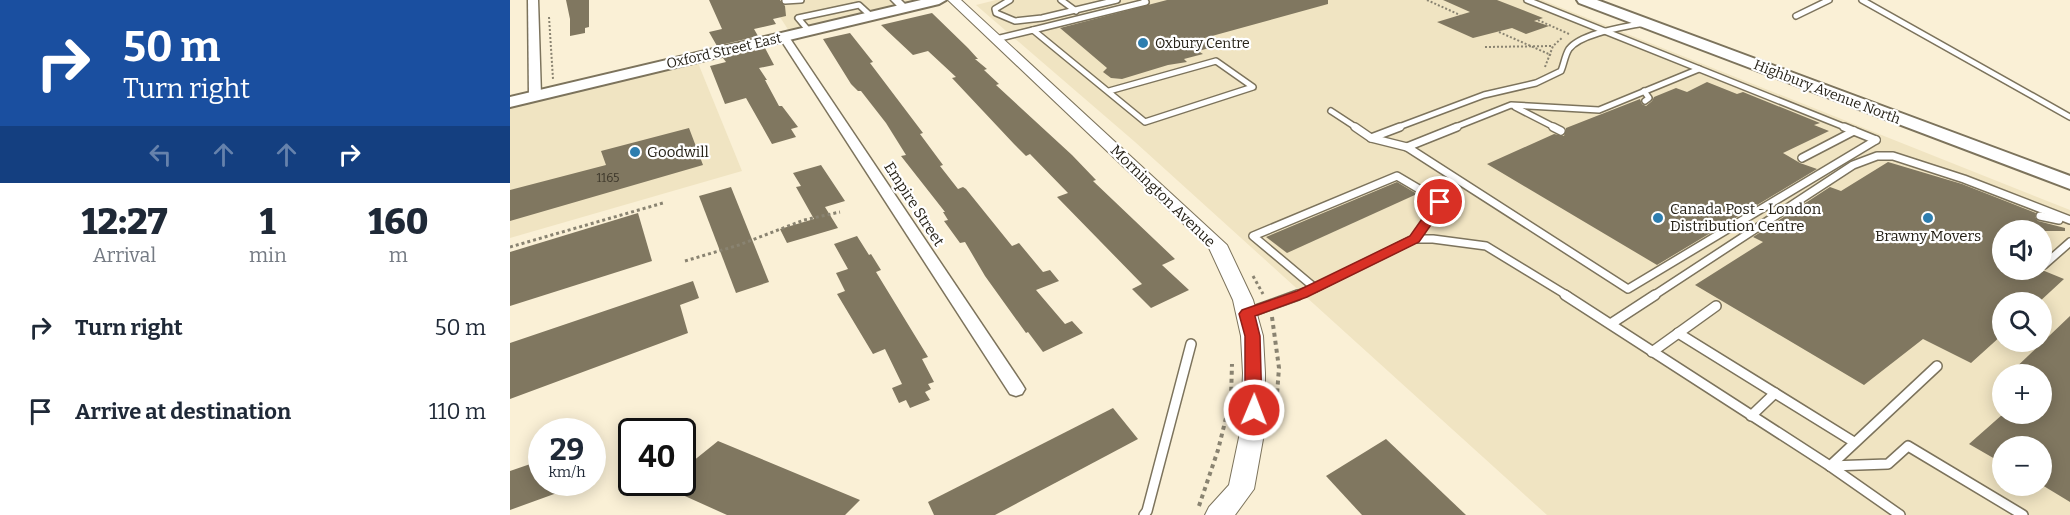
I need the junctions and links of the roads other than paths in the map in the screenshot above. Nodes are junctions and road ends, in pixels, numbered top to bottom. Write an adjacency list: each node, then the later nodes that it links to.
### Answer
1 (533, 0): 28 (street)
2 (801, 0): 12 (lane)
3 (939, 0): 15 (main road, Oxford Street East)
4 (954, 0): 24 (street, Mornington Avenue)
5 (1010, 0): 17 (lane)
6 (1070, 0): 13 (lane)
7 (1117, 0): 17 (lane)
8 (1527, 0): 22 (lane)
9 (1584, 0): 20 (main road, Highbury Avenue North)
10 (1829, 0): 18 (lane)
11 (1862, 0): 33 (lane)
12 (785, 1)
13 (1062, 1): 17 (lane)
14 (1148, 1): 19 (lane)
15 (900, 4): 16 (main road, Oxford Street East)
16 (862, 7): 23 (main road, Oxford Street East)
17 (1075, 10): 19 (lane)
18 (1796, 16)
19 (1084, 17): 21 (lane)
20 (1644, 23): 22 (lane); 41 (main road, Highbury Avenue North)
21 (1033, 30): 24 (lane); 26 (lane)
22 (1606, 32): 25 (lane); 36 (lane)
23 (784, 37): 28 (main road, Oxford Street East); 55 (street, Empire Street)
24 (996, 39): 49 (street, Mornington Avenue)
25 (1699, 69): 27 (lane); 35 (lane)
26 (1109, 92): 26 (lane)
27 (1644, 92): 29 (lane); 31 (lane)
28 (535, 96): 30 (main road, Oxford Street East)
29 (1645, 101)
30 (510, 102)
31 (1511, 105): 34 (lane); 37 (lane)
32 (1331, 111): 36 (lane)
33 (2070, 117)
34 (1561, 131)
35 (1854, 131): 37 (lane); 38 (lane)
36 (1371, 138): 37 (lane)
37 (1407, 147)
38 (1802, 158)
39 (1907, 160): 40 (lane); 43 (lane); 50 (lane)
40 (1936, 173)
41 (2070, 183)
42 (2040, 216): 43 (lane)
43 (2070, 222)
44 (1414, 239): 47 (lane); 47 (lane); 50 (lane)
45 (2070, 242): 46 (lane)
46 (2052, 258)
47 (1315, 288): 49 (lane)
48 (1716, 306): 51 (lane)
49 (1247, 314): 61 (street, Mornington Avenue)
50 (1612, 323): 53 (lane)
51 (1678, 333): 53 (lane); 56 (lane)
52 (1191, 344): 60 (lane)
53 (1652, 352): 57 (lane)
54 (1937, 366): 58 (lane)
55 (1016, 389)
56 (1775, 393): 57 (lane); 58 (lane)
57 (1751, 416): 59 (lane)
58 (1854, 442): 59 (lane)
59 (1830, 466): 62 (lane); 63 (lane)
60 (1144, 515)
61 (1219, 515)
62 (1900, 515)
63 (2023, 515)

